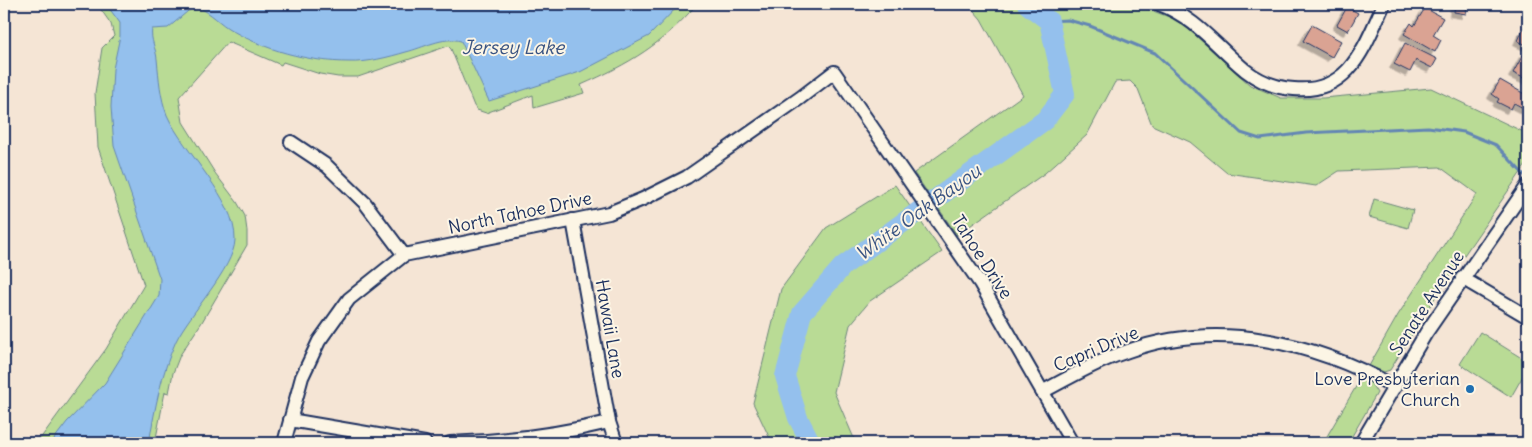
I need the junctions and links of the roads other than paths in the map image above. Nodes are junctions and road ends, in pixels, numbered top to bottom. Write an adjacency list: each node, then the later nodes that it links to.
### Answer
1 (1158, 4): 2 (street)
2 (1384, 4)
3 (834, 72): 6 (street, North Tahoe Drive); 11 (street, Tahoe Drive)
4 (291, 142): 7 (street)
5 (1528, 185): 8 (street, Senate Avenue)
6 (572, 220): 7 (street, North Tahoe Drive); 13 (street, Hawaii Lane)
7 (404, 255): 12 (street, North Tahoe Drive)
8 (1462, 278): 9 (street); 10 (street, Senate Avenue)
9 (1528, 317)
10 (1395, 386): 11 (street, Capri Drive); 19 (street, Senate Avenue)
11 (1042, 392): 18 (street, Tahoe Drive)
12 (290, 420): 14 (street, North Tahoe Drive); 15 (street)
13 (609, 422): 16 (street); 17 (street, Hawaii Lane)
14 (284, 443)
15 (425, 443)
16 (450, 443)
17 (616, 443)
18 (1072, 443)
19 (1361, 443)

